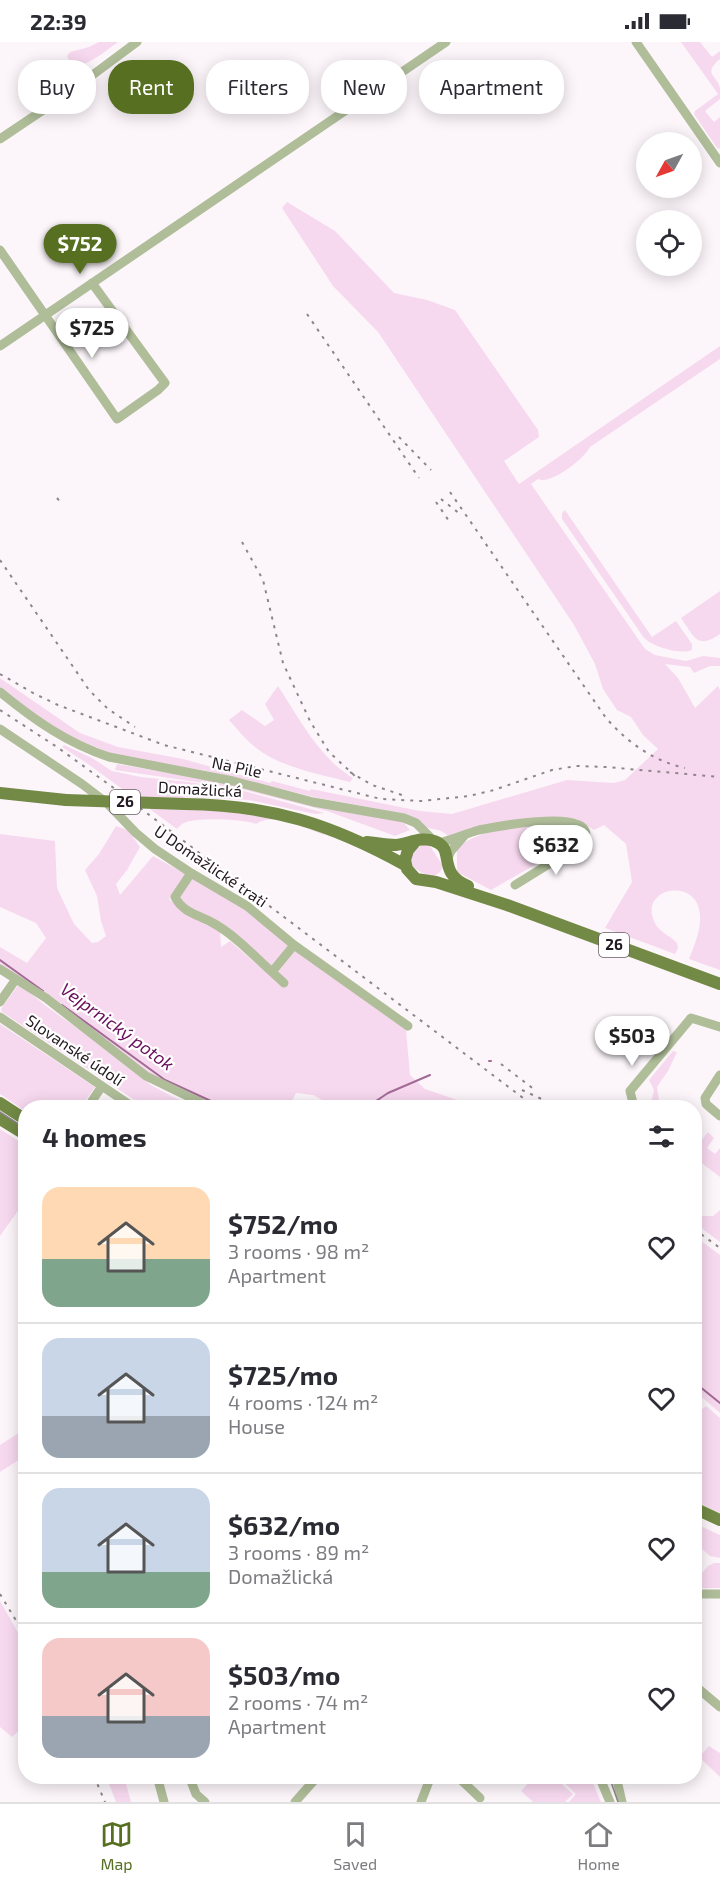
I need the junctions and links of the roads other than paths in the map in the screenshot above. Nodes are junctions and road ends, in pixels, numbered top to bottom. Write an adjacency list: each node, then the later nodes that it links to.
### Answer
1 (137, 42): 4 (street)
2 (446, 42): 7 (street)
3 (636, 42): 5 (street)
4 (0, 139)
5 (720, 163)
6 (0, 250): 8 (street)
7 (92, 283): 8 (street); 8 (street)
8 (45, 315): 9 (street)
9 (0, 346)
10 (0, 692): 13 (street, Na Pile)
11 (0, 729): 20 (street, U Domažlické trati)
12 (0, 794): 15 (main road, Domažlická / 26, bridge)
13 (404, 818): 16 (street); 17 (street)
14 (466, 834): 17 (street); 18 (street); 22 (street)
15 (358, 840): 16 (main road, Domažlická / 26); 19 (main road, Domažlická / 26)
16 (415, 842): 17 (main road, Domažlická / 26); 19 (main road)
17 (436, 842): 18 (main road, Domažlická / 26)
18 (447, 862): 21 (main road); 23 (main road, Domažlická / 26)
19 (405, 865): 21 (main road, Domažlická / 26)
20 (191, 873): 24 (street, U Domažlické trati); 26 (street)
21 (431, 881): 23 (main road, Domažlická / 26)
22 (516, 885)
23 (507, 905): 29 (main road, Domažlická / 26)
24 (294, 945): 26 (street); 32 (street, U Domažlické trati)
25 (0, 969): 27 (street)
26 (272, 972): 28 (street)
27 (16, 979): 30 (street); 38 (street)
28 (284, 983)
29 (720, 984)
30 (0, 1002)
31 (0, 1017): 35 (street, Slovanské údolí)
32 (408, 1026)
33 (720, 1027): 39 (street)
34 (720, 1075): 42 (street)
35 (102, 1086): 36 (street); 37 (street, Slovanské údolí)
36 (93, 1100)
37 (123, 1100)
38 (196, 1100)
39 (632, 1100)
40 (0, 1102): 41 (main road)
41 (18, 1114)
42 (720, 1116)
43 (0, 1119): 44 (main road)
44 (18, 1129)
45 (702, 1512): 46 (main road)
46 (720, 1520)
47 (702, 1594): 48 (street)
48 (720, 1594)
49 (702, 1692): 50 (street)
50 (720, 1707)
51 (159, 1784): 59 (street)
52 (192, 1784): 60 (street)
53 (311, 1784): 61 (street)
54 (428, 1784): 62 (street)
55 (466, 1784): 58 (street)
56 (602, 1784): 63 (street)
57 (618, 1784): 64 (street)
58 (480, 1798)
59 (164, 1802)
60 (205, 1802)
61 (295, 1802)
62 (421, 1802)
63 (610, 1802)
64 (622, 1802)

